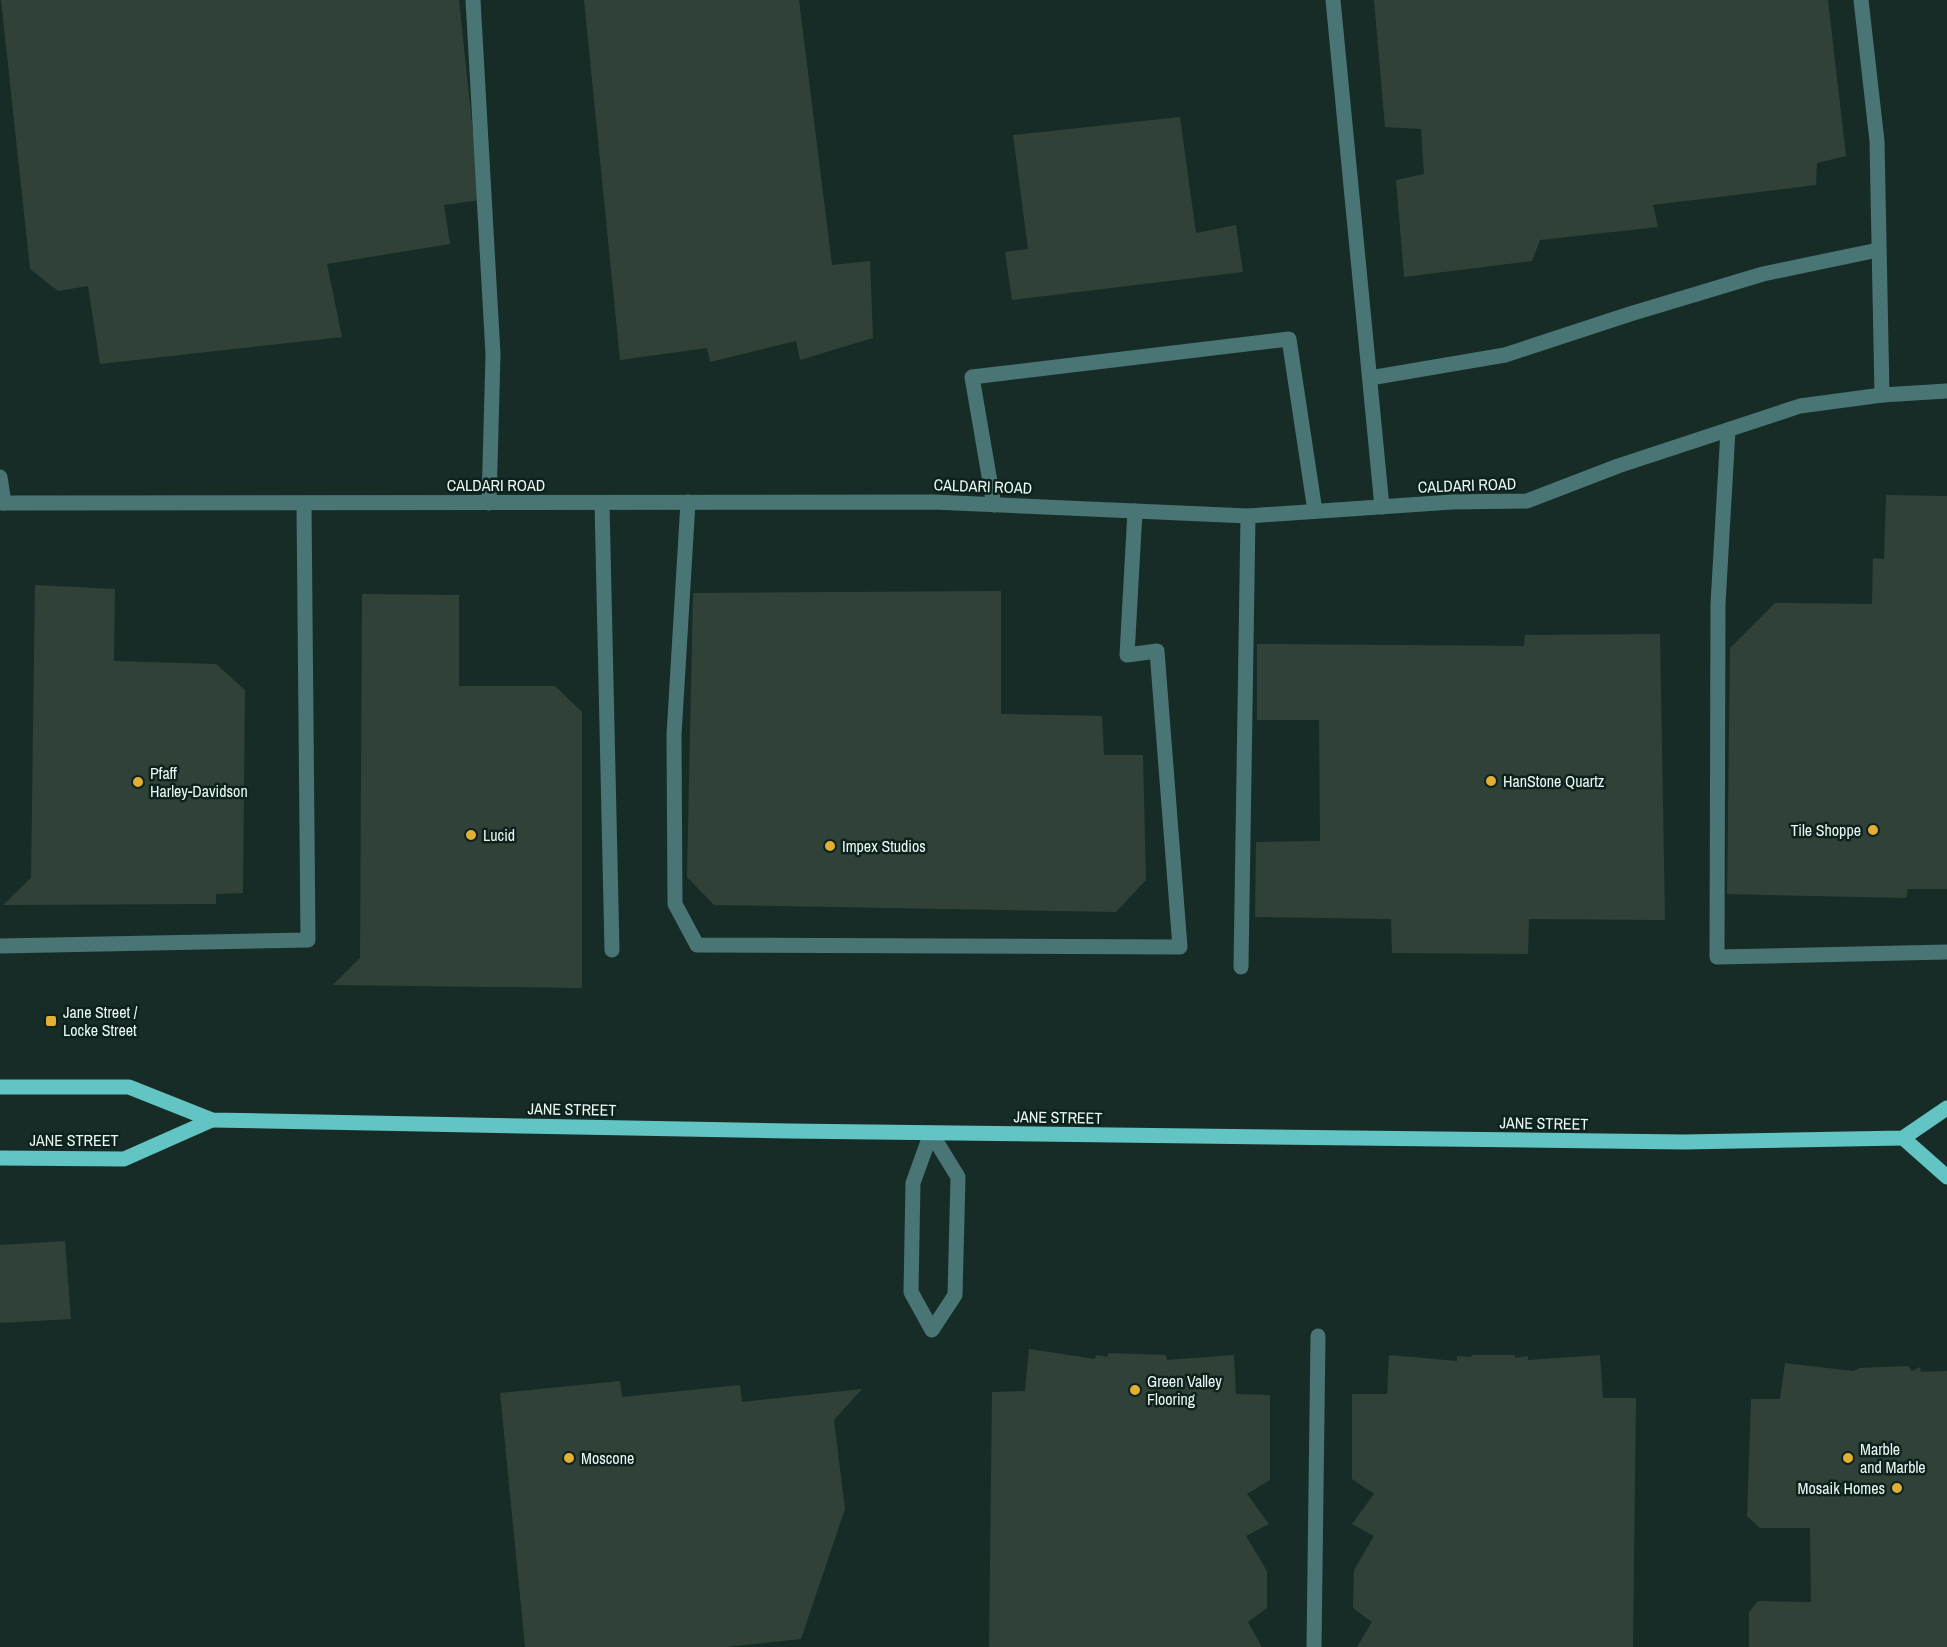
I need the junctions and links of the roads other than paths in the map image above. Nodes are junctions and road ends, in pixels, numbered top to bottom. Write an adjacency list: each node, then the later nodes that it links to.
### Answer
1 (473, 0): 14 (street)
2 (1333, 0): 5 (street)
3 (1861, 0): 4 (street)
4 (1878, 250): 5 (street); 7 (street)
5 (1370, 378): 16 (street)
6 (1947, 391): 7 (street, CALDARI ROAD)
7 (1882, 395): 8 (street, CALDARI ROAD)
8 (1728, 430): 16 (street, CALDARI ROAD); 22 (street)
9 (0, 477): 12 (street)
10 (602, 502): 11 (street, CALDARI ROAD); 14 (street, CALDARI ROAD); 21 (street)
11 (688, 502): 15 (street, CALDARI ROAD); 17 (street)
12 (2, 503): 13 (street, CALDARI ROAD)
13 (304, 503): 14 (street, CALDARI ROAD); 20 (street)
14 (489, 503)
15 (994, 505): 17 (street, CALDARI ROAD); 18 (street)
16 (1382, 507): 18 (street, CALDARI ROAD)
17 (1135, 511): 19 (street, CALDARI ROAD)
18 (1315, 511): 19 (street, CALDARI ROAD)
19 (1248, 516): 23 (street)
20 (0, 946)
21 (612, 950)
22 (1947, 952)
23 (1241, 967)
24 (0, 1088): 26 (main road, JANE STREET)
25 (1947, 1108): 28 (main road)
26 (212, 1120): 27 (main road, JANE STREET); 29 (main road, JANE STREET)
27 (931, 1133): 27 (street); 28 (main road, JANE STREET)
28 (1903, 1138): 30 (main road)
29 (0, 1158)
30 (1947, 1177)
31 (1318, 1336): 32 (street)
32 (1314, 1647)

